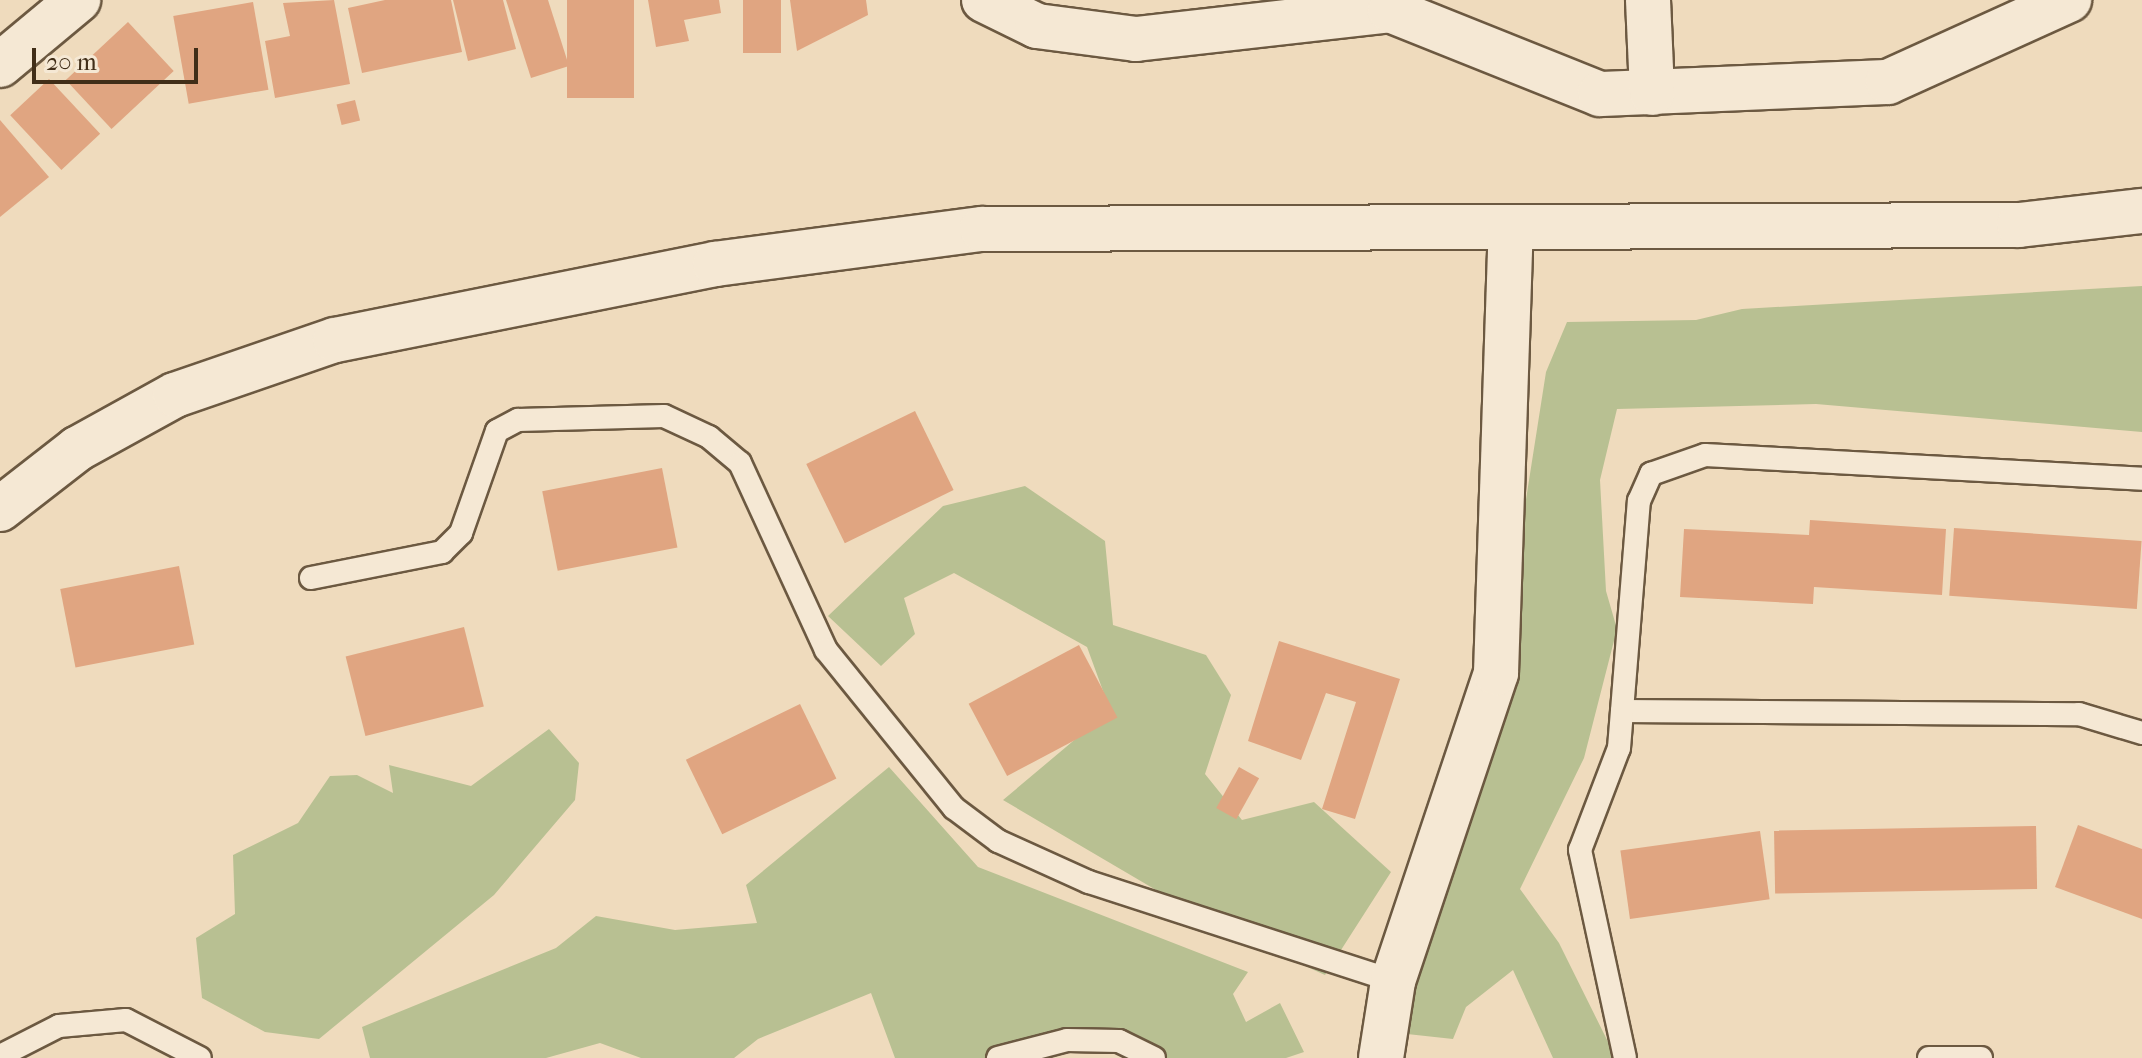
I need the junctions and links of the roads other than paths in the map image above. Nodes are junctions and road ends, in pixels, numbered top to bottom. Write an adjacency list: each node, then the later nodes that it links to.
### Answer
1 (78, 0): 5 (street)
2 (984, 0): 6 (street)
3 (1648, 0): 6 (street)
4 (2069, 0): 6 (street)
5 (0, 65)
6 (1652, 93)
7 (2142, 211): 8 (street)
8 (1511, 229): 10 (street); 14 (street)
9 (2142, 479): 12 (lane)
10 (0, 509)
11 (311, 578): 14 (lane)
12 (1622, 711): 13 (lane); 20 (lane)
13 (2142, 733)
14 (1393, 981): 19 (street)
15 (0, 1056): 16 (lane)
16 (200, 1058)
17 (998, 1058): 18 (lane)
18 (1154, 1058)
19 (1381, 1058)
20 (1625, 1058)
21 (1929, 1058): 22 (lane)
22 (1981, 1058)

